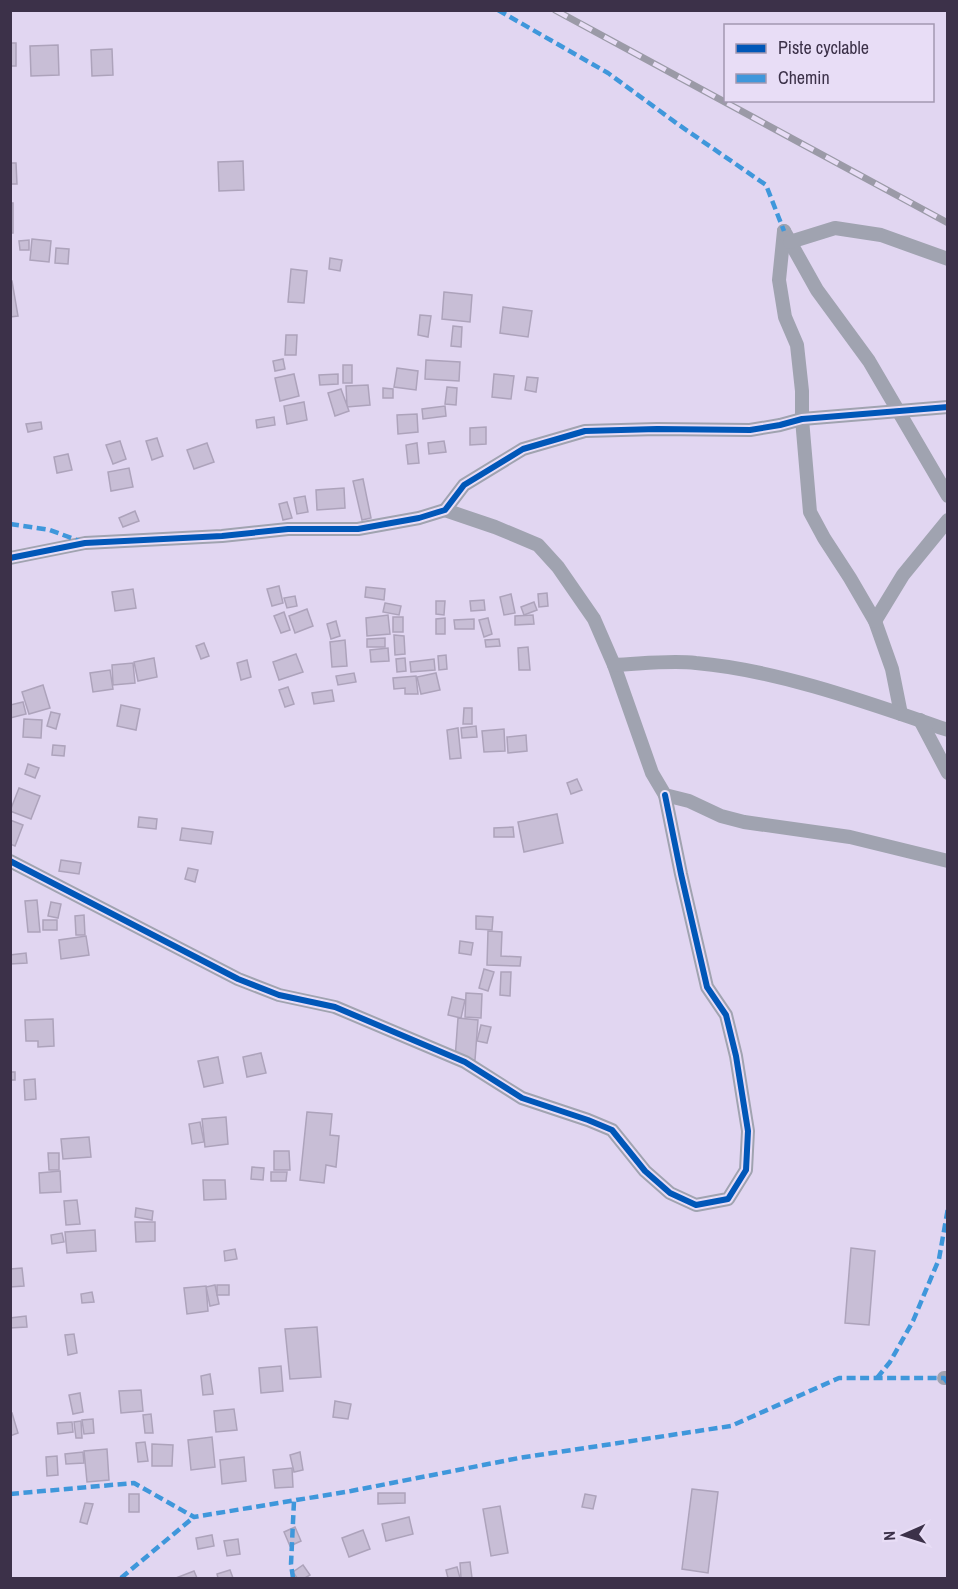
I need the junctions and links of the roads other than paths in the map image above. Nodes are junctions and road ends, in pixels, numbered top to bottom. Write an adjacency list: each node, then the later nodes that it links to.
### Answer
1 (790, 242): 2 (street); 4 (street); 5 (street)
2 (948, 259)
3 (948, 407): 4 (street)
4 (900, 412): 5 (street); 6 (street)
5 (802, 419): 7 (street); 10 (street)
6 (948, 496)
7 (445, 510): 9 (street); 11 (street)
8 (948, 520): 10 (street)
9 (10, 558)
10 (875, 621): 12 (street)
11 (614, 665): 12 (street); 16 (street)
12 (901, 714): 13 (street)
13 (920, 720): 14 (street); 15 (street)
14 (948, 730)
15 (948, 773)
16 (666, 795): 17 (street); 18 (street)
17 (10, 861)
18 (948, 861)

